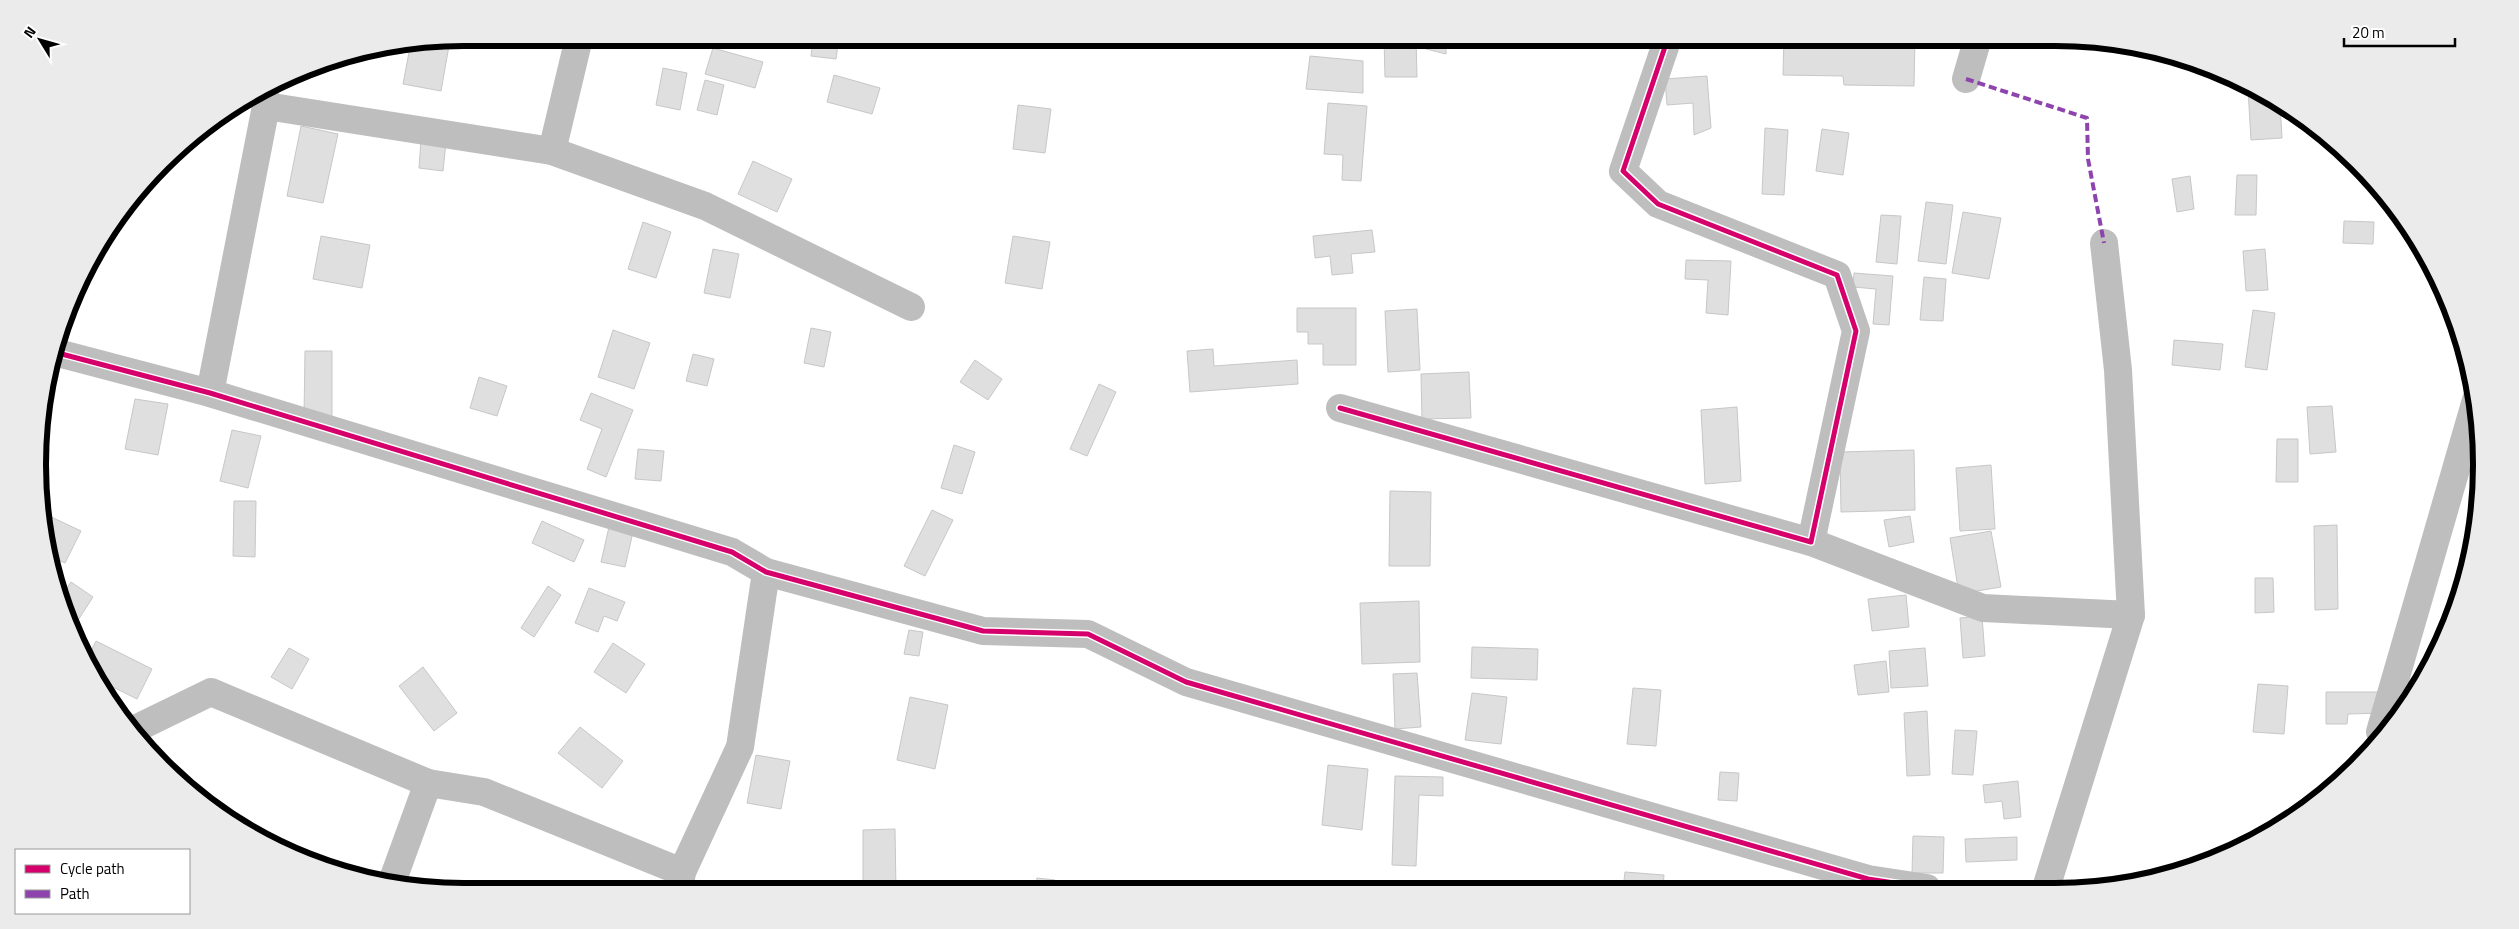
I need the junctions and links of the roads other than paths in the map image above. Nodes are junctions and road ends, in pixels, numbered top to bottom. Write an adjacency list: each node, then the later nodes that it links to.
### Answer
1 (577, 46): 6 (street)
2 (1665, 46): 13 (street)
3 (1976, 46): 4 (street)
4 (1966, 79)
5 (265, 98): 6 (street); 10 (street)
6 (552, 151): 8 (street)
7 (2104, 244): 15 (street)
8 (911, 307)
9 (62, 354): 10 (street)
10 (210, 393): 14 (street)
11 (1340, 408): 13 (street)
12 (2470, 420): 16 (street)
13 (1811, 542): 15 (street)
14 (766, 572): 20 (street); 21 (street)
15 (2131, 615): 22 (street)
16 (2383, 723)
17 (139, 727): 18 (street)
18 (428, 782): 19 (street); 20 (street)
19 (394, 877)
20 (681, 882)
21 (1894, 883)
22 (2048, 883)

